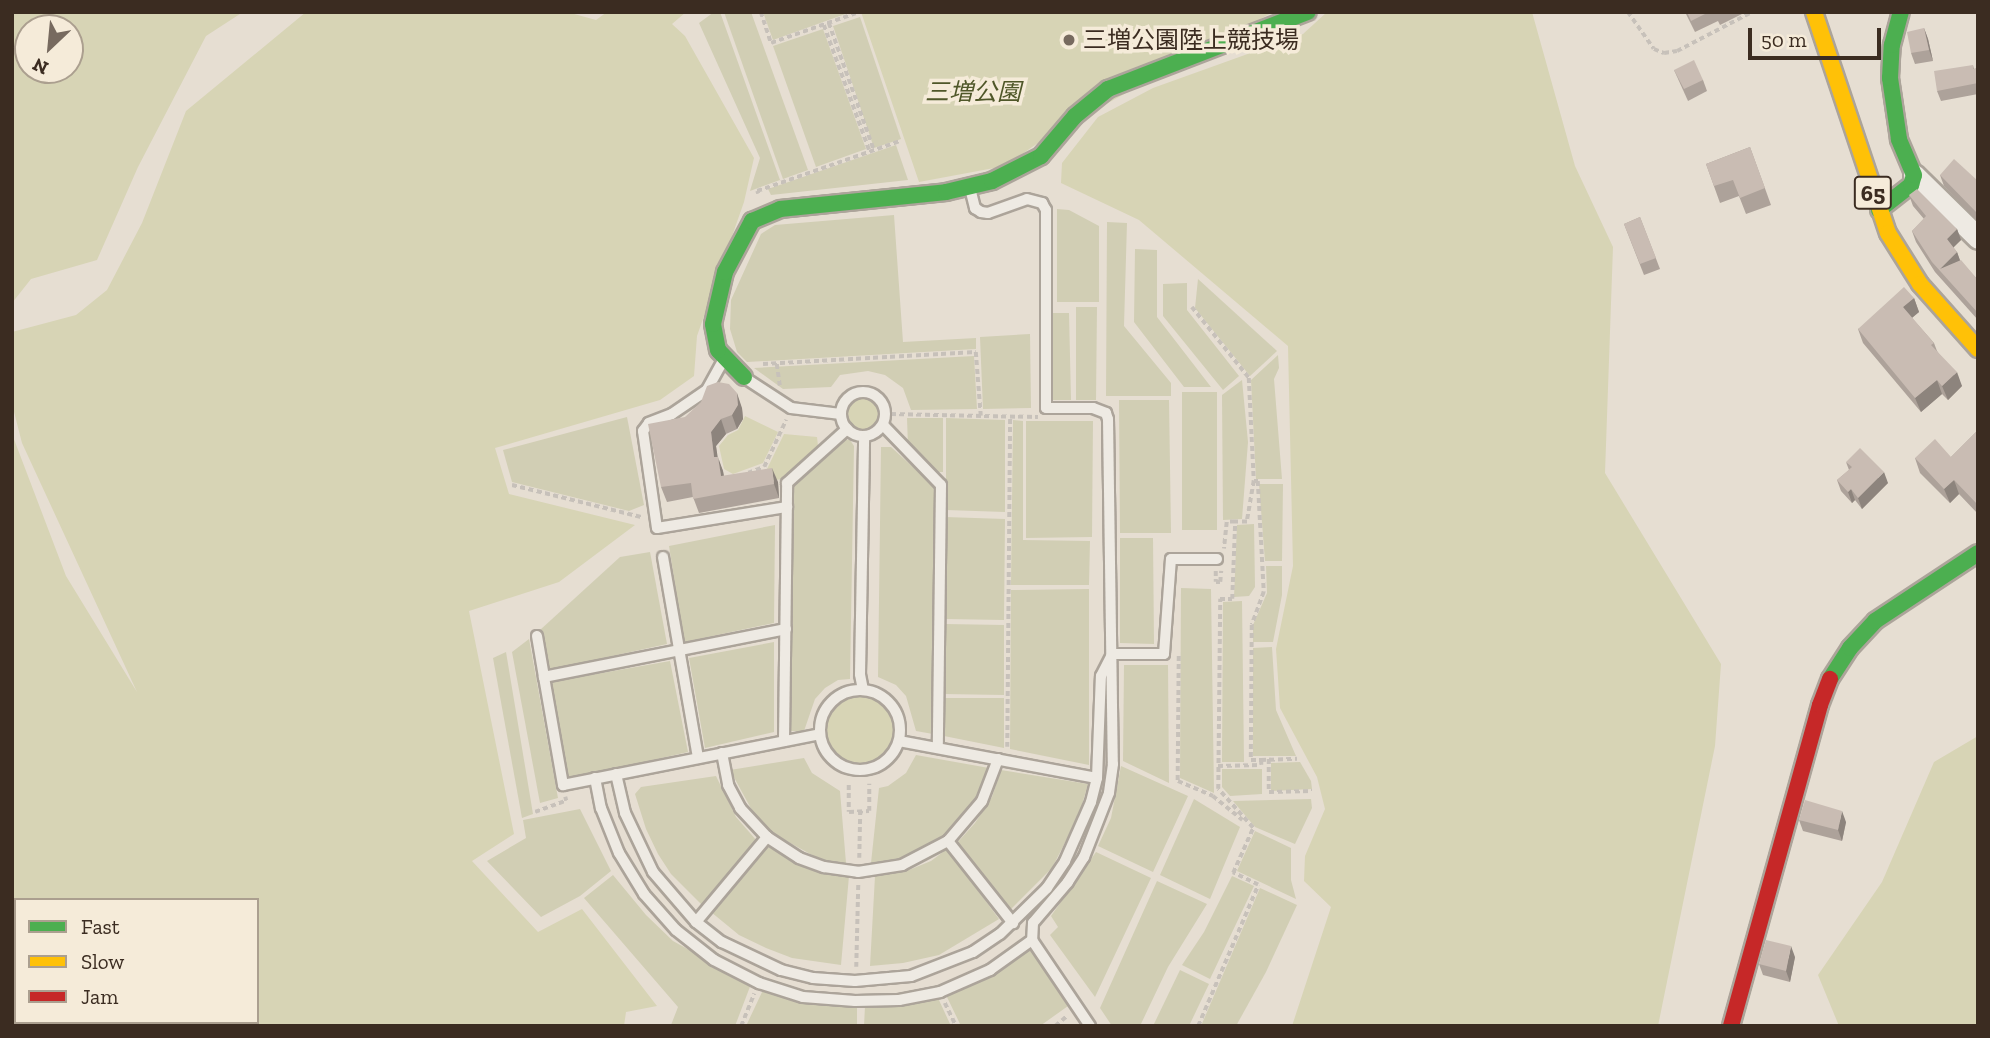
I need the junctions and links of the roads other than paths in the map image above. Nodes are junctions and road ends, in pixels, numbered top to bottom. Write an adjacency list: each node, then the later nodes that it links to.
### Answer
1 (1308, 12): 5 (street)
2 (1814, 12): 6 (street, 65)
3 (1901, 12): 4 (street)
4 (1914, 175): 6 (street); 7 (street)
5 (970, 188): 9 (street); 22 (lane)
6 (1879, 210): 8 (street, 65)
7 (1978, 238)
8 (1978, 349)
9 (727, 363): 10 (street); 15 (lane)
10 (744, 377): 11 (lane)
11 (841, 414): 12 (lane); 13 (lane)
12 (884, 420): 14 (lane); 28 (lane)
13 (847, 429): 14 (lane); 15 (lane)
14 (864, 436): 24 (lane)
15 (787, 508): 19 (lane)
16 (1978, 553): 41 (street)
17 (663, 557): 21 (lane)
18 (1217, 559): 22 (lane)
19 (786, 629): 21 (lane); 26 (lane)
20 (537, 636): 23 (lane)
21 (679, 650): 23 (lane); 30 (lane)
22 (1113, 654): 34 (lane); 39 (lane)
23 (544, 677): 33 (lane)
24 (863, 690): 25 (lane); 27 (lane)
25 (820, 734): 26 (lane); 27 (lane)
26 (785, 741): 29 (lane)
27 (899, 741): 28 (lane)
28 (938, 748): 31 (lane)
29 (722, 753): 30 (lane); 35 (lane)
30 (698, 758): 32 (lane)
31 (1002, 760): 34 (lane); 36 (lane)
32 (616, 774): 33 (lane); 37 (lane)
33 (595, 778): 39 (lane)
34 (1097, 778): 38 (lane)
35 (767, 837): 36 (lane); 37 (lane)
36 (948, 841): 38 (lane)
37 (696, 922): 38 (lane)
38 (1013, 923)
39 (1032, 940): 40 (lane)
40 (1090, 1026)
41 (1731, 1026)

